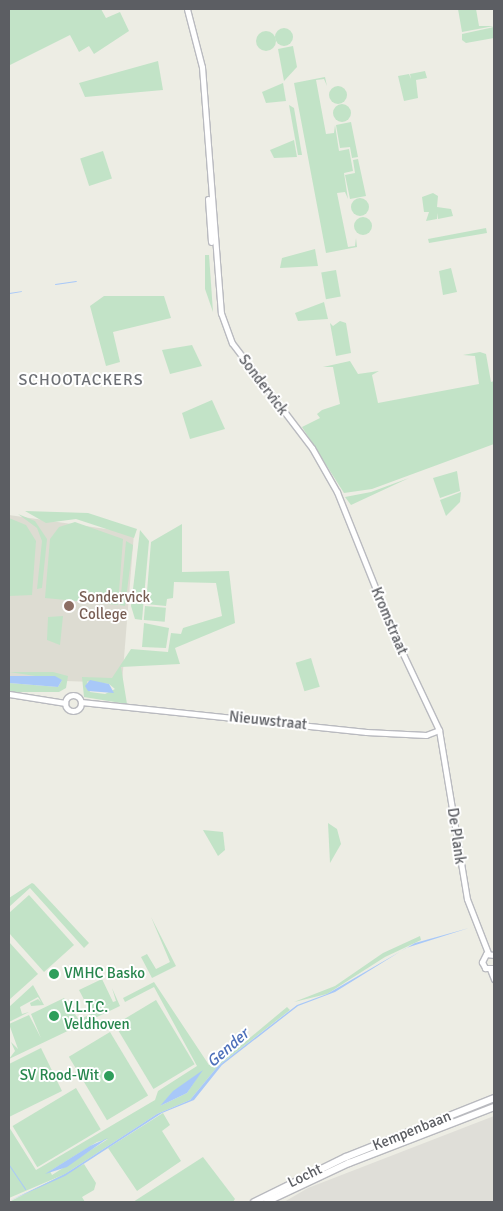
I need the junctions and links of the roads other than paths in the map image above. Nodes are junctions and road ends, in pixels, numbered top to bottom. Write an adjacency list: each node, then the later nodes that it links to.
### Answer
1 (187, 9): 2 (street, Sondervick)
2 (345, 510): 6 (street, Kromstraat)
3 (9, 694): 4 (street)
4 (65, 701): 5 (street); 5 (street)
5 (81, 704): 6 (street, Nieuwstraat)
6 (439, 730): 7 (street, De Plank)
7 (489, 955): 8 (street, De Plank)
8 (492, 968): 9 (street)
9 (494, 979)
10 (494, 1098): 12 (main road, Kempenbaan)
11 (494, 1107): 12 (main road, Kempenbaan)
12 (332, 1167): 13 (main road, Locht); 14 (main road, Locht)
13 (254, 1202)
14 (266, 1202)

